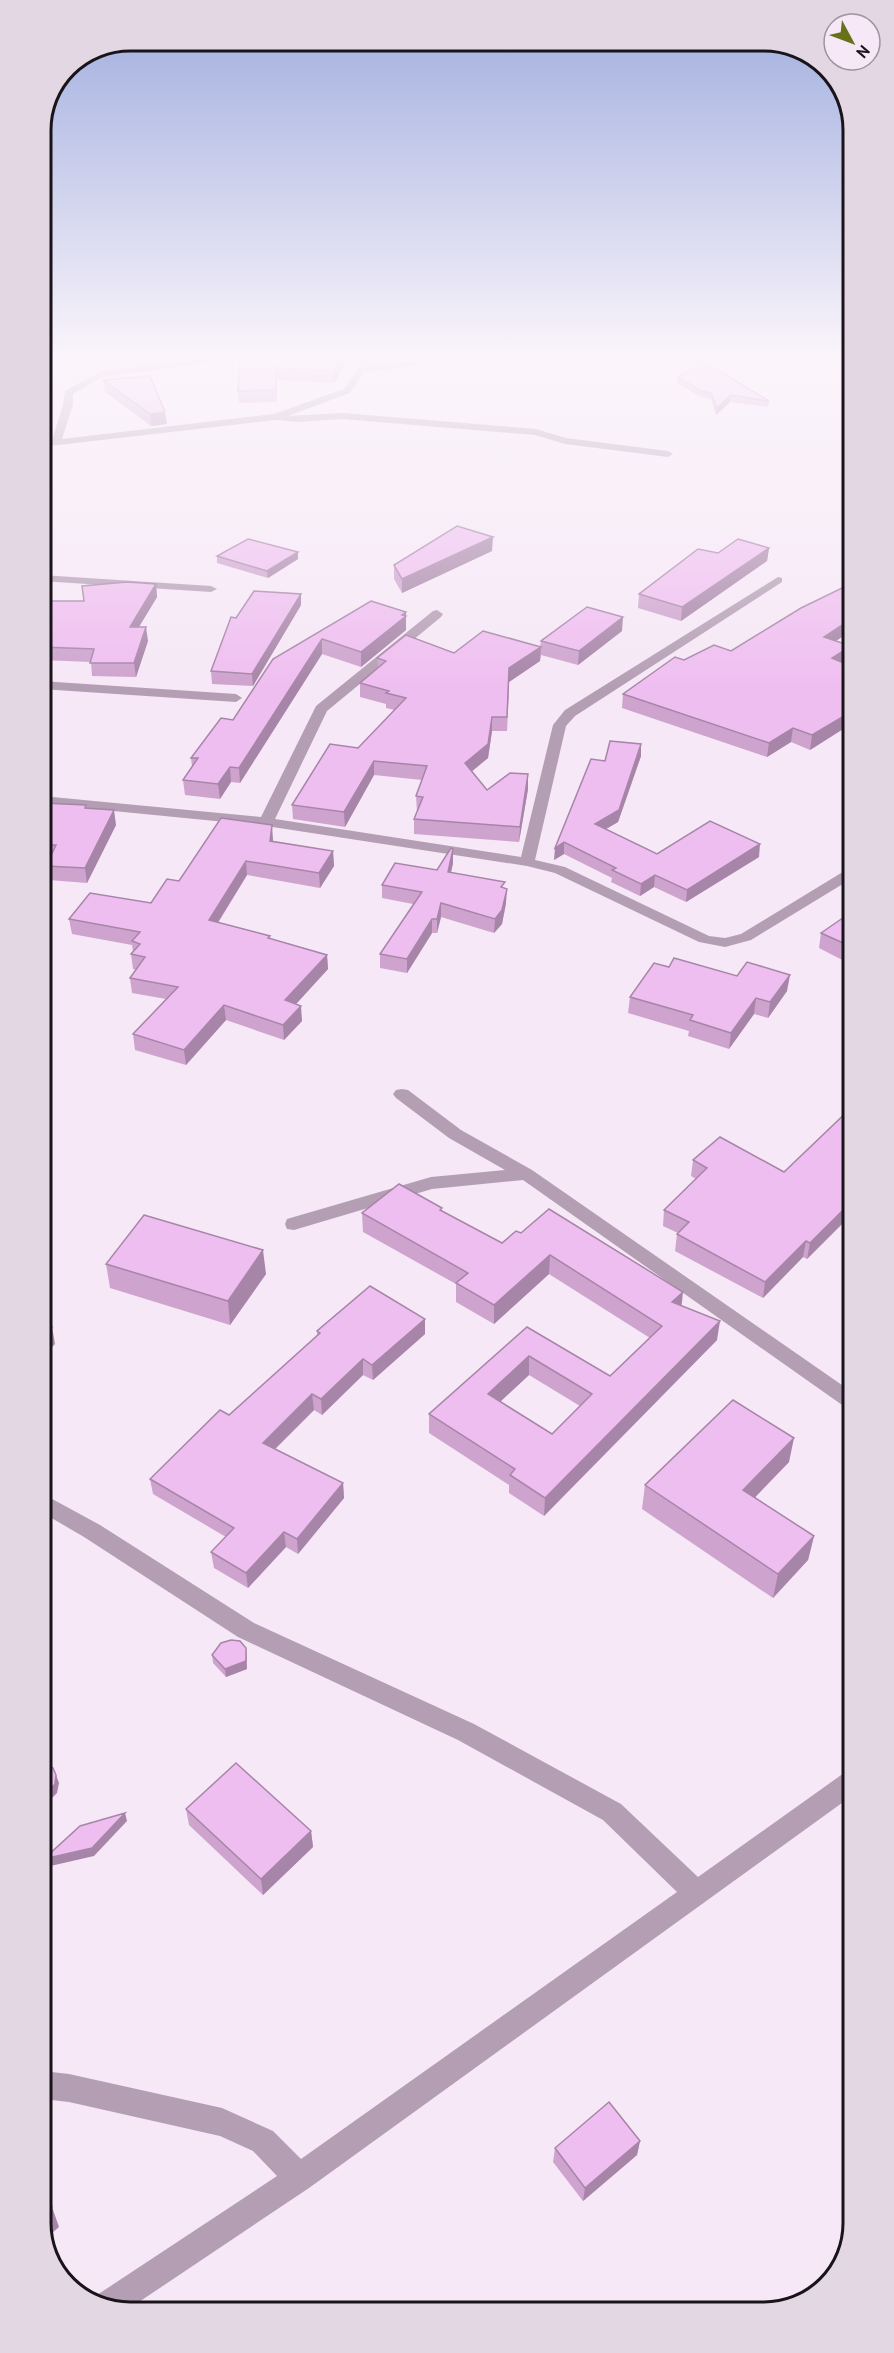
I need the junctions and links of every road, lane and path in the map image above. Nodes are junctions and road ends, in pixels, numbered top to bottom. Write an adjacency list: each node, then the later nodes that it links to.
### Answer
1 (51, 579): 3 (street)
2 (778, 580): 9 (street)
3 (211, 589)
4 (438, 614): 8 (street)
5 (51, 687): 6 (street)
6 (236, 698)
7 (51, 801): 8 (street)
8 (266, 822): 9 (street)
9 (527, 862): 10 (street)
10 (843, 878)
11 (402, 1094): 12 (street)
12 (526, 1174): 13 (street); 14 (street)
13 (294, 1224)
14 (843, 1396)
15 (51, 1508): 17 (street)
16 (843, 1788): 17 (street)
17 (697, 1893): 19 (street)
18 (51, 2086): 19 (street)
19 (299, 2178): 20 (street)
20 (117, 2300)

